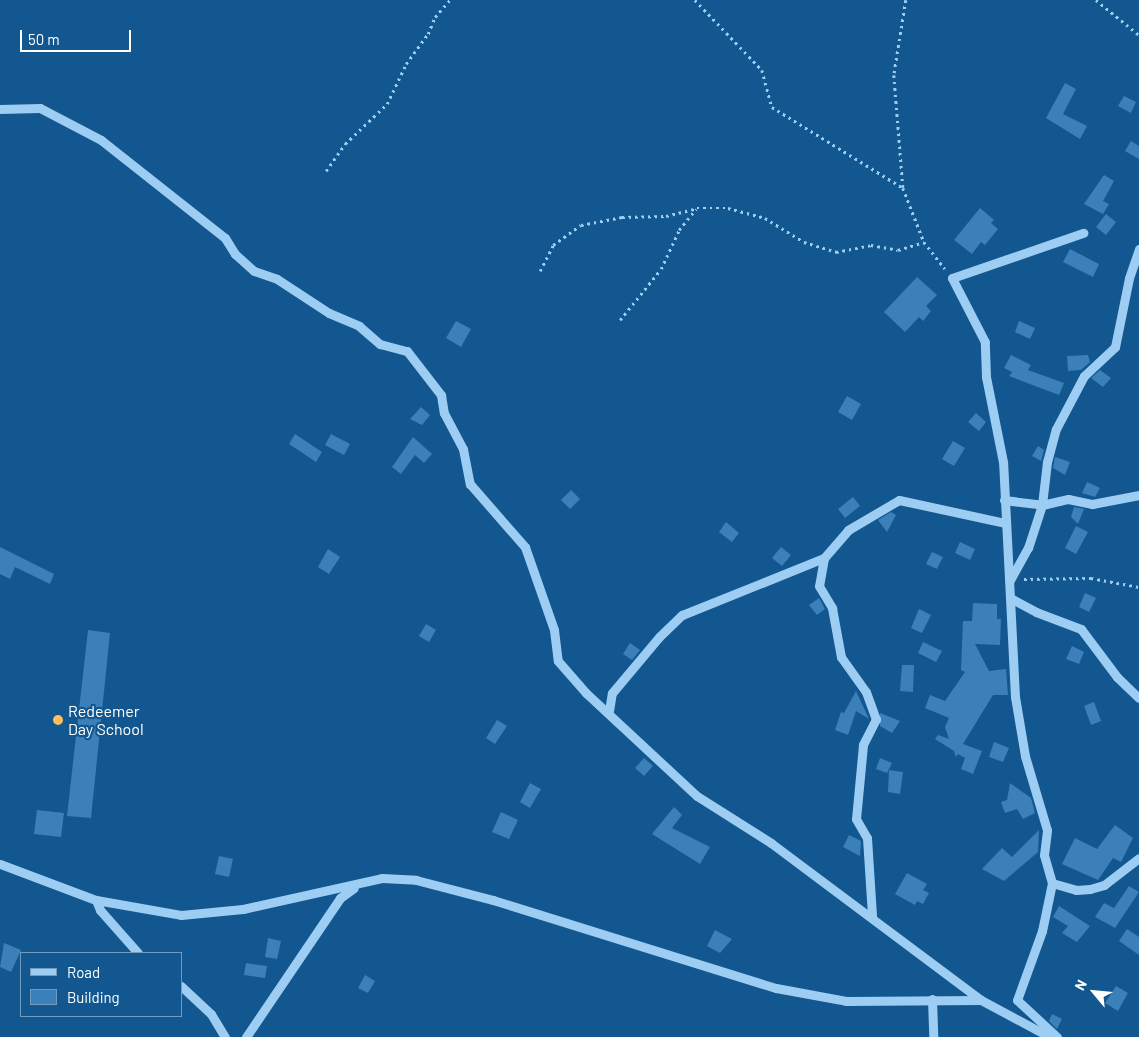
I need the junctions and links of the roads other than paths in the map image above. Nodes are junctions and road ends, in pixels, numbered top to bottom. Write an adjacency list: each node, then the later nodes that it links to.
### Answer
1 (0, 109): 12 (street)
2 (1083, 233): 5 (street)
3 (1139, 249): 6 (street)
4 (1139, 495): 6 (street)
5 (1004, 500): 6 (street); 7 (street)
6 (1042, 505): 9 (street)
7 (1004, 523): 8 (street); 9 (street)
8 (824, 558): 12 (street); 18 (street)
9 (1010, 580): 10 (street)
10 (1012, 599): 11 (street); 15 (street)
11 (1139, 698)
12 (609, 712): 18 (street)
13 (1139, 858): 15 (street)
14 (0, 864): 17 (street)
15 (1052, 883): 27 (street)
16 (358, 885): 17 (street); 21 (street); 24 (street)
17 (96, 900): 19 (street)
18 (872, 916): 22 (street)
19 (137, 952)
20 (182, 987): 23 (street)
21 (932, 999): 22 (street); 25 (street)
22 (981, 1000): 26 (street)
23 (225, 1037)
24 (246, 1037)
25 (933, 1037)
26 (1050, 1037)
27 (1057, 1037)

